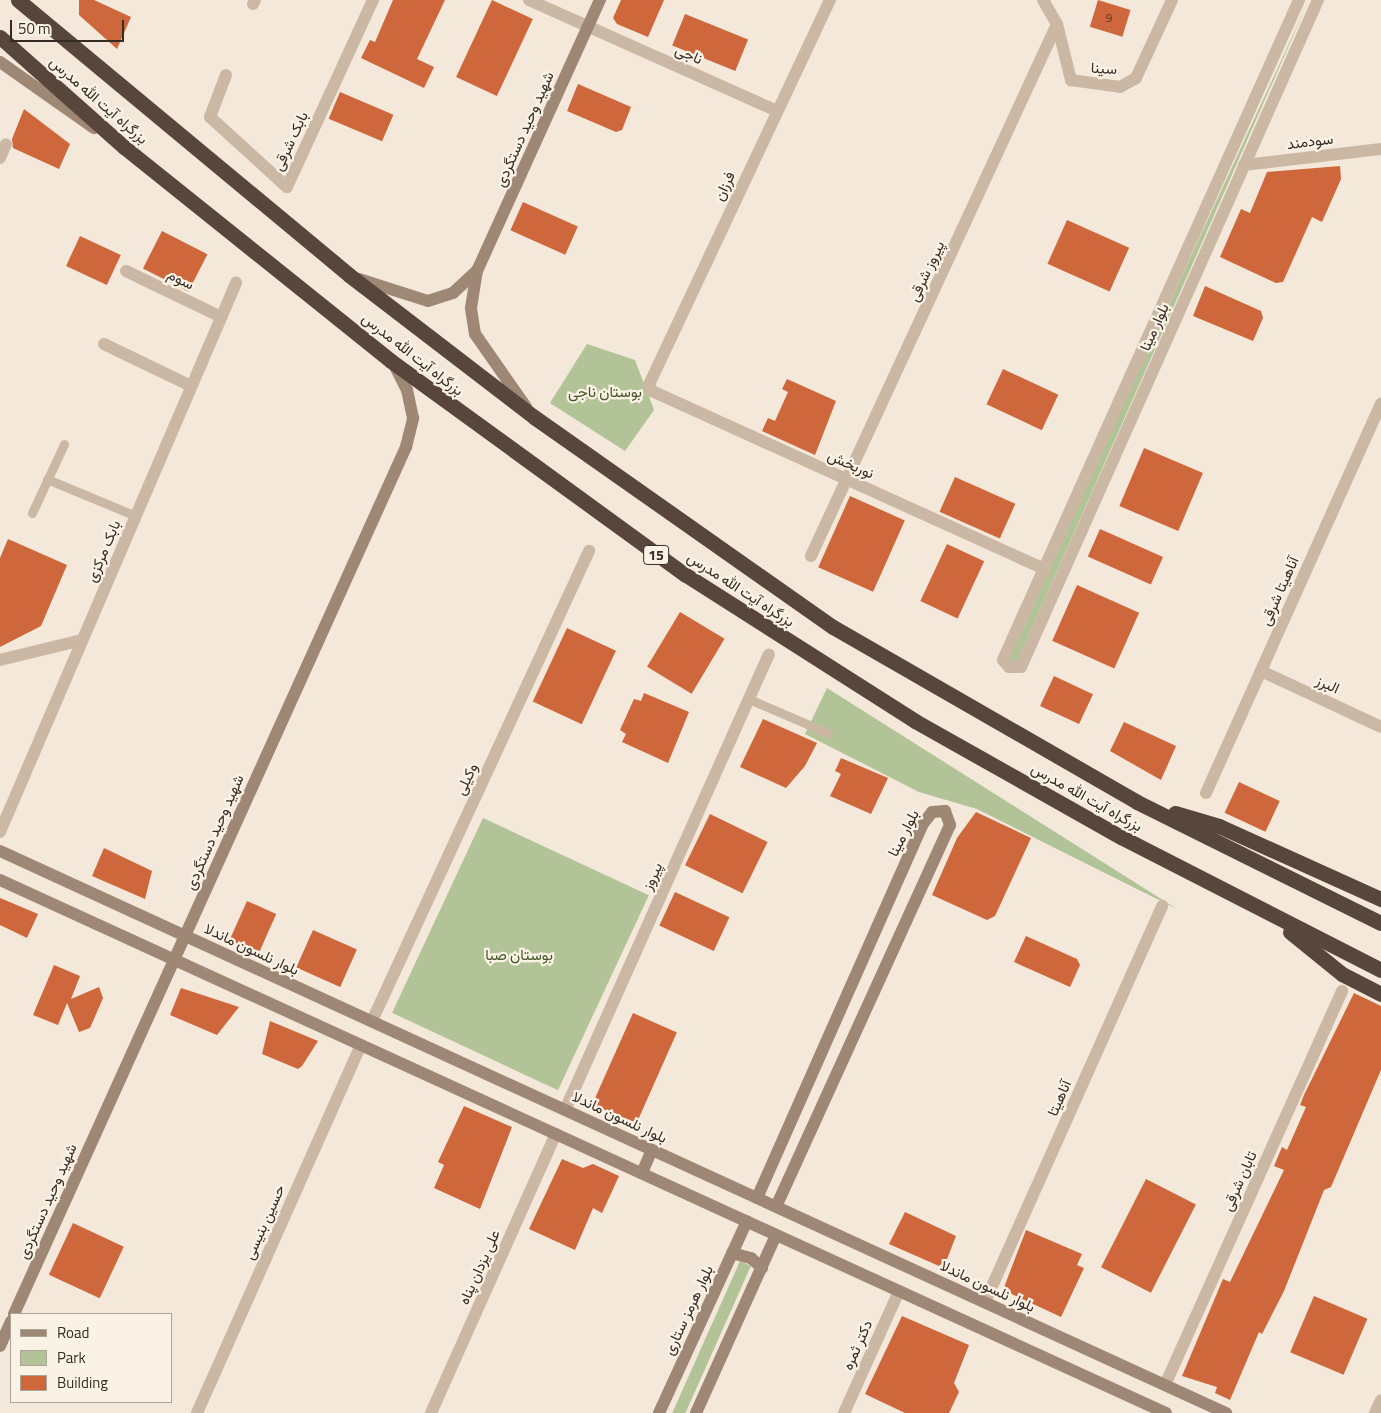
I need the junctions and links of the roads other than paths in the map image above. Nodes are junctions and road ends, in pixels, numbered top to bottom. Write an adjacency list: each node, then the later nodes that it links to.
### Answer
1 (18, 0): 23 (highway, بزرگراه آیت الله مدرس)
2 (373, 0): 14 (street, بابک شرقی)
3 (529, 0): 11 (street, ناجی)
4 (600, 0): 11 (main road, شهید وحید دستگردی)
5 (830, 0): 15 (street, فرزان)
6 (1043, 0): 10 (street)
7 (1172, 0): 10 (street, سینا)
8 (1299, 0): 39 (street, بلوار مینا)
9 (1318, 0): 20 (street, بلوار مینا)
10 (1057, 24): 34 (street, پیروز شرقی)
11 (588, 26): 15 (street, ناجی); 22 (main road, شهید وحید دستگردی)
12 (0, 37): 19 (highway, بزرگراه آیت الله مدرس / 15)
13 (0, 62): 19 (main road)
14 (226, 75)
15 (777, 111): 28 (street, فرزان)
16 (6, 144): 18 (street)
17 (1381, 149): 20 (street, سودمند)
18 (0, 158)
19 (140, 160): 27 (highway, بزرگراه آیت الله مدرس / 15)
20 (1244, 165): 39 (street, بلوار مینا)
21 (126, 271): 25 (street, سوم)
22 (477, 271): 23 (main road, شهید وحید دستگردی); 31 (main road, شهید وحید دستگردی)
23 (349, 275): 31 (highway, بزرگراه آیت الله مدرس)
24 (236, 283): 25 (street, بابک مرکزی)
25 (221, 317): 29 (street, بابک مرکزی)
26 (104, 344): 29 (street)
27 (391, 361): 54 (highway, بزرگراه آیت الله مدرس / 15); 56 (main road, شهید وحید دستگردی)
28 (649, 385): 34 (street, نوربخش)
29 (191, 386): 36 (street, بابک مرکزی)
30 (1381, 403): 43 (street, آناهیتا شرقی)
31 (534, 417): 48 (highway, بزرگراه آیت الله مدرس)
32 (64, 444): 33 (lane)
33 (47, 479): 35 (lane); 36 (lane)
34 (847, 480): 38 (street, پیروز شرقی); 39 (street, نوربخش)
35 (32, 513)
36 (136, 516): 40 (street, بابک مرکزی)
37 (589, 551): 61 (street, وكيلی)
38 (811, 556)
39 (1044, 569)
40 (82, 640): 42 (street); 49 (street, بابک مرکزی)
41 (769, 656): 44 (street, پیروز)
42 (0, 660)
43 (1261, 671): 45 (street, البرز); 47 (street, آناهیتا شرقی)
44 (749, 699): 46 (lane); 63 (street, پیروز)
45 (1381, 727)
46 (828, 733)
47 (1206, 793)
48 (1137, 802): 52 (highway); 55 (highway, بزرگراه آیت الله مدرس)
49 (0, 832)
50 (0, 851): 56 (main road, بلوار نلسون ماندلا)
51 (0, 880): 57 (main road)
52 (1381, 899)
53 (1162, 906): 76 (street, آناهیتا)
54 (1269, 915): 58 (highway, بزرگراه آیت الله مدرس / 15); 60 (highway)
55 (1381, 923)
56 (185, 936): 57 (main road, شهید وحید دستگردی); 61 (main road, بلوار نلسون ماندلا)
57 (174, 959): 62 (main road); 77 (main road, شهید وحید دستگردی)
58 (1381, 970)
59 (1342, 991): 80 (street, تابان شرقی)
60 (1381, 994)
61 (372, 1021): 63 (main road, بلوار نلسون ماندلا)
62 (361, 1045): 64 (main road); 83 (street, حسین بنیسی)
63 (565, 1110): 65 (main road, بلوار نلسون ماندلا)
64 (556, 1134): 66 (main road); 84 (street, علی یزدان پناه)
65 (652, 1150): 66 (main road); 69 (main road, بلوار نلسون ماندلا)
66 (642, 1173): 71 (main road)
67 (766, 1176): 68 (main road); 68 (main road, بلوار مینا); 69 (main road, بلوار مینا)
68 (785, 1185): 70 (main road, بلوار مینا)
69 (757, 1198): 70 (main road, بلوار نلسون ماندلا)
70 (776, 1206): 76 (main road, بلوار نلسون ماندلا)
71 (747, 1221): 72 (main road); 73 (main road, بلوار هرمز ستاری)
72 (776, 1235): 74 (main road); 75 (main road)
73 (732, 1253): 74 (main road); 85 (main road, بلوار هرمز ستاری)
74 (762, 1268): 86 (main road)
75 (899, 1291): 82 (main road); 87 (street, دکتر ثمره)
76 (985, 1302): 80 (main road, بلوار نلسون ماندلا)
77 (14, 1313)
78 (10, 1323): 79 (main road)
79 (0, 1346)
80 (1165, 1385): 89 (main road, بلوار نلسون ماندلا)
81 (1381, 1400): 90 (street)
82 (1148, 1409): 88 (main road)
83 (196, 1413)
84 (431, 1413)
85 (659, 1413)
86 (696, 1413)
87 (844, 1413)
88 (1166, 1413)
89 (1226, 1413)
90 (1375, 1413)

